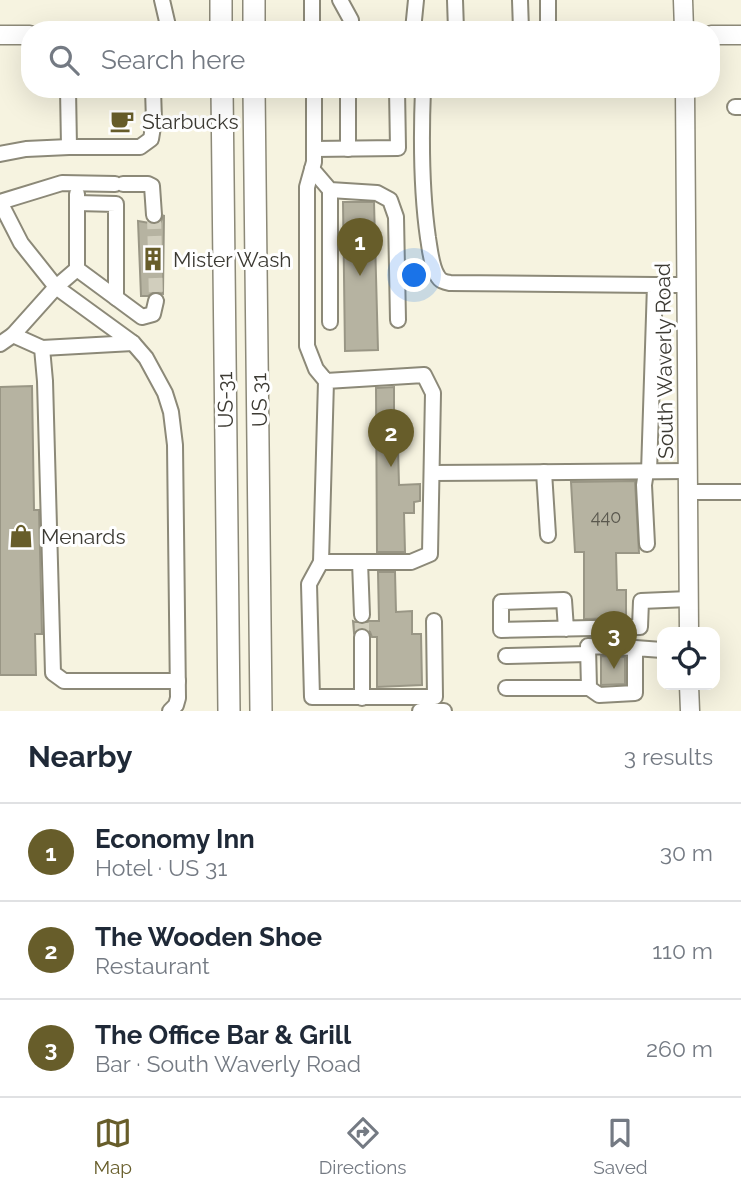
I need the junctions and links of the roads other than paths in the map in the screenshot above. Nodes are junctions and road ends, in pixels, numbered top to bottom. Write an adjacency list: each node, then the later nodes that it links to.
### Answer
1 (162, 0): 11 (street)
2 (221, 0): 12 (highway)
3 (254, 0): 13 (highway)
4 (312, 0): 14 (street)
5 (340, 0): 15 (street)
6 (416, 0): 16 (street)
7 (455, 0): 17 (street)
8 (520, 0): 18 (street)
9 (548, 0): 19 (street)
10 (683, 0): 20 (main road)
11 (167, 21)
12 (221, 21)
13 (254, 21)
14 (312, 21)
15 (351, 21)
16 (414, 21)
17 (456, 21)
18 (521, 21)
19 (548, 21)
20 (684, 21)
21 (21, 35): 23 (main road)
22 (720, 35): 24 (main road)
23 (0, 36)
24 (741, 36)
25 (68, 98): 34 (street)
26 (153, 98): 34 (street)
27 (222, 98): 56 (highway, US-31 / US 31)
28 (254, 98): 58 (highway, US 31 / US 31)
29 (314, 98): 35 (street)
30 (348, 98): 36 (street)
31 (397, 98): 36 (street)
32 (423, 98): 45 (street)
33 (685, 98): 46 (main road, South Waverly Road)
34 (69, 147): 37 (street)
35 (314, 149): 36 (street); 38 (street)
36 (348, 149)
37 (0, 154)
38 (312, 169): 40 (street); 57 (street)
39 (77, 183): 41 (street); 42 (street); 43 (street)
40 (330, 190): 50 (street); 51 (street)
41 (0, 202): 47 (street)
42 (77, 203): 44 (street); 48 (street)
43 (154, 215)
44 (78, 269): 47 (street); 48 (street)
45 (655, 285): 46 (street); 59 (street)
46 (686, 285): 60 (main road, South Waverly Road)
47 (56, 286): 52 (street); 54 (street)
48 (116, 298): 49 (street)
49 (156, 301)
50 (398, 320)
51 (330, 322)
52 (13, 335): 53 (street); 55 (street)
53 (0, 344)
54 (133, 344): 55 (street); 79 (street)
55 (42, 348): 79 (street)
56 (225, 379): 58 (highway); 85 (highway, US-31 / US 31)
57 (326, 381): 62 (street); 67 (street)
58 (259, 399): 86 (highway, US 31 / US 31)
59 (648, 471): 60 (street); 61 (street); 66 (street)
60 (688, 471): 63 (main road, South Waverly Road)
61 (544, 472): 62 (street); 65 (street)
62 (432, 473): 68 (street)
63 (688, 492): 64 (street); 69 (main road, South Waverly Road)
64 (741, 492)
65 (548, 536)
66 (647, 544)
67 (321, 562): 68 (street); 83 (street)
68 (360, 562): 70 (street)
69 (689, 599): 72 (main road, South Waverly Road); 73 (street)
70 (362, 615)
71 (434, 621): 83 (street)
72 (689, 627)
73 (566, 629): 73 (street)
74 (362, 638): 83 (street)
75 (635, 648): 76 (street); 77 (street); 81 (street)
76 (657, 650)
77 (588, 654): 78 (street); 81 (street)
78 (506, 656)
79 (178, 681): 84 (street)
80 (506, 688): 81 (street)
81 (589, 688)
82 (690, 690): 89 (main road)
83 (362, 698)
84 (170, 711)
85 (229, 711)
86 (261, 711)
87 (420, 711): 88 (street)
88 (444, 711)
89 (690, 711)

